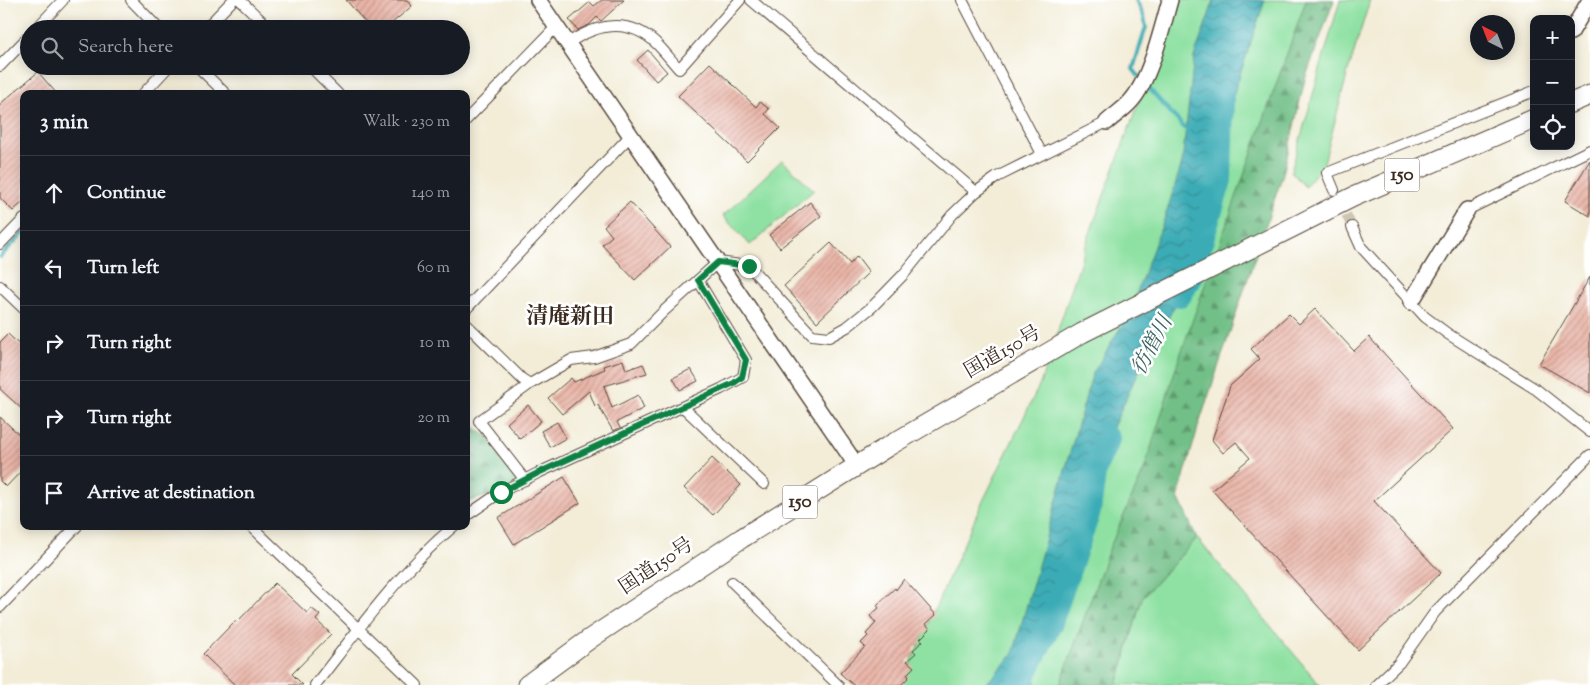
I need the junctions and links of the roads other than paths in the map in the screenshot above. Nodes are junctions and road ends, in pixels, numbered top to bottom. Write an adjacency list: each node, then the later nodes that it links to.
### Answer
1 (63, 0): 11 (street)
2 (130, 0): 12 (street)
3 (233, 0): 13 (street)
4 (240, 0): 14 (street)
5 (538, 0): 16 (street)
6 (740, 0): 17 (street)
7 (750, 0): 36 (street)
8 (962, 0): 34 (street)
9 (1170, 0): 31 (street)
10 (1590, 0): 15 (street)
11 (44, 20)
12 (150, 20)
13 (214, 20)
14 (261, 20)
15 (1575, 25)
16 (556, 27): 17 (street); 29 (street)
17 (567, 44): 32 (street)
18 (20, 45): 19 (street)
19 (0, 66)
20 (161, 75): 23 (street)
21 (206, 75): 24 (street)
22 (319, 75): 25 (street)
23 (147, 90)
24 (222, 90)
25 (334, 90)
26 (1530, 93): 35 (street)
27 (1590, 95): 28 (highway)
28 (1575, 101)
29 (470, 116)
30 (1530, 121): 52 (highway, 国道150号 / 150)
31 (1107, 122): 34 (street)
32 (630, 136): 41 (street); 46 (street)
33 (1590, 150): 37 (street)
34 (1042, 154): 36 (street)
35 (1334, 190)
36 (976, 192): 41 (street)
37 (1466, 210): 44 (street)
38 (20, 223): 40 (street)
39 (1352, 227): 44 (street)
40 (0, 244)
41 (718, 262): 42 (street); 52 (street)
42 (698, 280): 48 (street); 49 (street)
43 (0, 286): 45 (street)
44 (1411, 302): 50 (street)
45 (20, 305)
46 (470, 305)
47 (470, 328): 48 (street)
48 (530, 384): 53 (street)
49 (683, 407): 53 (street); 54 (street)
50 (1590, 432)
51 (1590, 455): 66 (street)
52 (857, 466): 64 (highway, 国道150号 / 150)
53 (525, 480): 55 (street)
54 (764, 484)
55 (470, 513)
56 (73, 530): 60 (street)
57 (255, 530): 61 (street)
58 (449, 530): 61 (street)
59 (732, 582): 65 (street)
60 (0, 607)
61 (359, 629): 62 (street); 63 (street)
62 (314, 685)
63 (417, 685)
64 (527, 685)
65 (838, 685)
66 (1376, 685)

